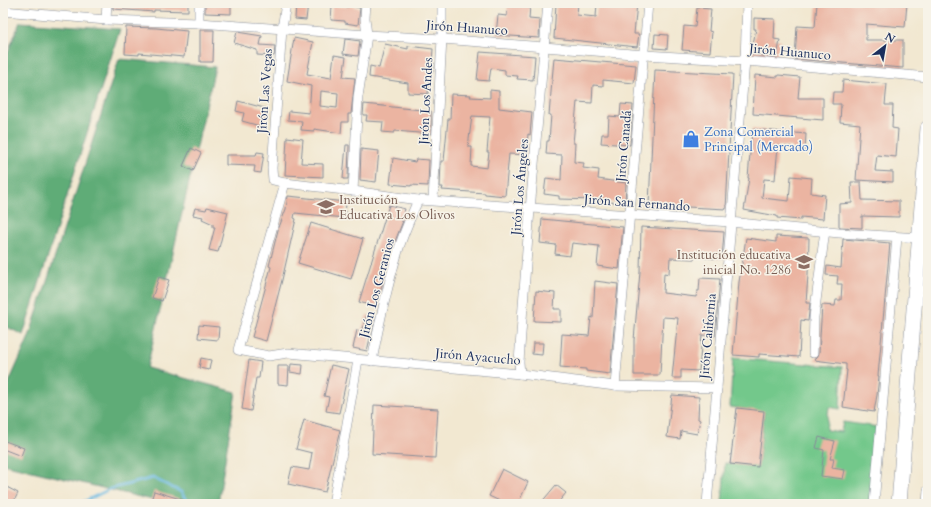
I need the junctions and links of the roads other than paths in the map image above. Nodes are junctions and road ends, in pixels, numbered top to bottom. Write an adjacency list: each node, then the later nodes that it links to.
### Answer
1 (107, 3): 11 (street)
2 (199, 3): 12 (street)
3 (286, 3): 13 (street, Jirón Las Vegas)
4 (366, 3): 14 (street)
5 (442, 3): 15 (street, Jirón Los Andes)
6 (548, 3): 16 (street, Jirón Los Ángeles)
7 (648, 3): 17 (street, Jirón Canadá)
8 (747, 3): 18 (street, Jirón California)
9 (24, 8): 10 (street, Jirón Huanuco); 11 (street, Jirón Huanuco)
10 (3, 11)
11 (106, 20): 12 (street, Jirón Huanuco)
12 (199, 23): 13 (street, Jirón Huanuco)
13 (282, 29): 14 (street, Jirón Huanuco); 21 (street, Jirón Las Vegas)
14 (368, 35): 15 (street, Jirón Huanuco); 23 (street)
15 (442, 39): 16 (street, Jirón Huanuco); 25 (street, Jirón Los Andes)
16 (545, 48): 17 (street, Jirón Huanuco); 26 (street, Jirón Los Ángeles)
17 (645, 56): 18 (street, Jirón Huanuco); 27 (street, Jirón Canadá)
18 (745, 61): 19 (street, Jirón Huanuco); 28 (street, Jirón California)
19 (928, 77)
20 (928, 128): 31 (highway)
21 (273, 180): 22 (street, Jirón San Fernando)
22 (285, 184): 23 (street, Jirón San Fernando); 33 (street, Jirón Ayacucho)
23 (352, 190): 24 (street, Jirón San Fernando)
24 (418, 200): 25 (street, Jirón San Fernando); 34 (street, Jirón Los Geranios)
25 (434, 200): 26 (street, Jirón San Fernando)
26 (531, 208): 27 (street, Jirón San Fernando); 35 (street, Jirón Los Ángeles)
27 (631, 215): 28 (street, Jirón San Fernando); 36 (street, Jirón Canadá)
28 (730, 222): 29 (street, Jirón San Fernando); 37 (street, Jirón California)
29 (825, 230): 30 (street, Jirón San Fernando); 32 (street)
30 (897, 237): 31 (street, Jirón San Fernando); 41 (street)
31 (920, 238): 42 (highway)
32 (812, 353)
33 (358, 360): 34 (street, Jirón Ayacucho); 39 (street)
34 (372, 361): 35 (street, Jirón Ayacucho)
35 (520, 374): 36 (street, Jirón Ayacucho)
36 (615, 386): 37 (street, Jirón Ayacucho)
37 (717, 388): 40 (street, Jirón California)
38 (928, 490): 43 (street)
39 (333, 504)
40 (707, 504)
41 (874, 504)
42 (899, 504)
43 (926, 504)

